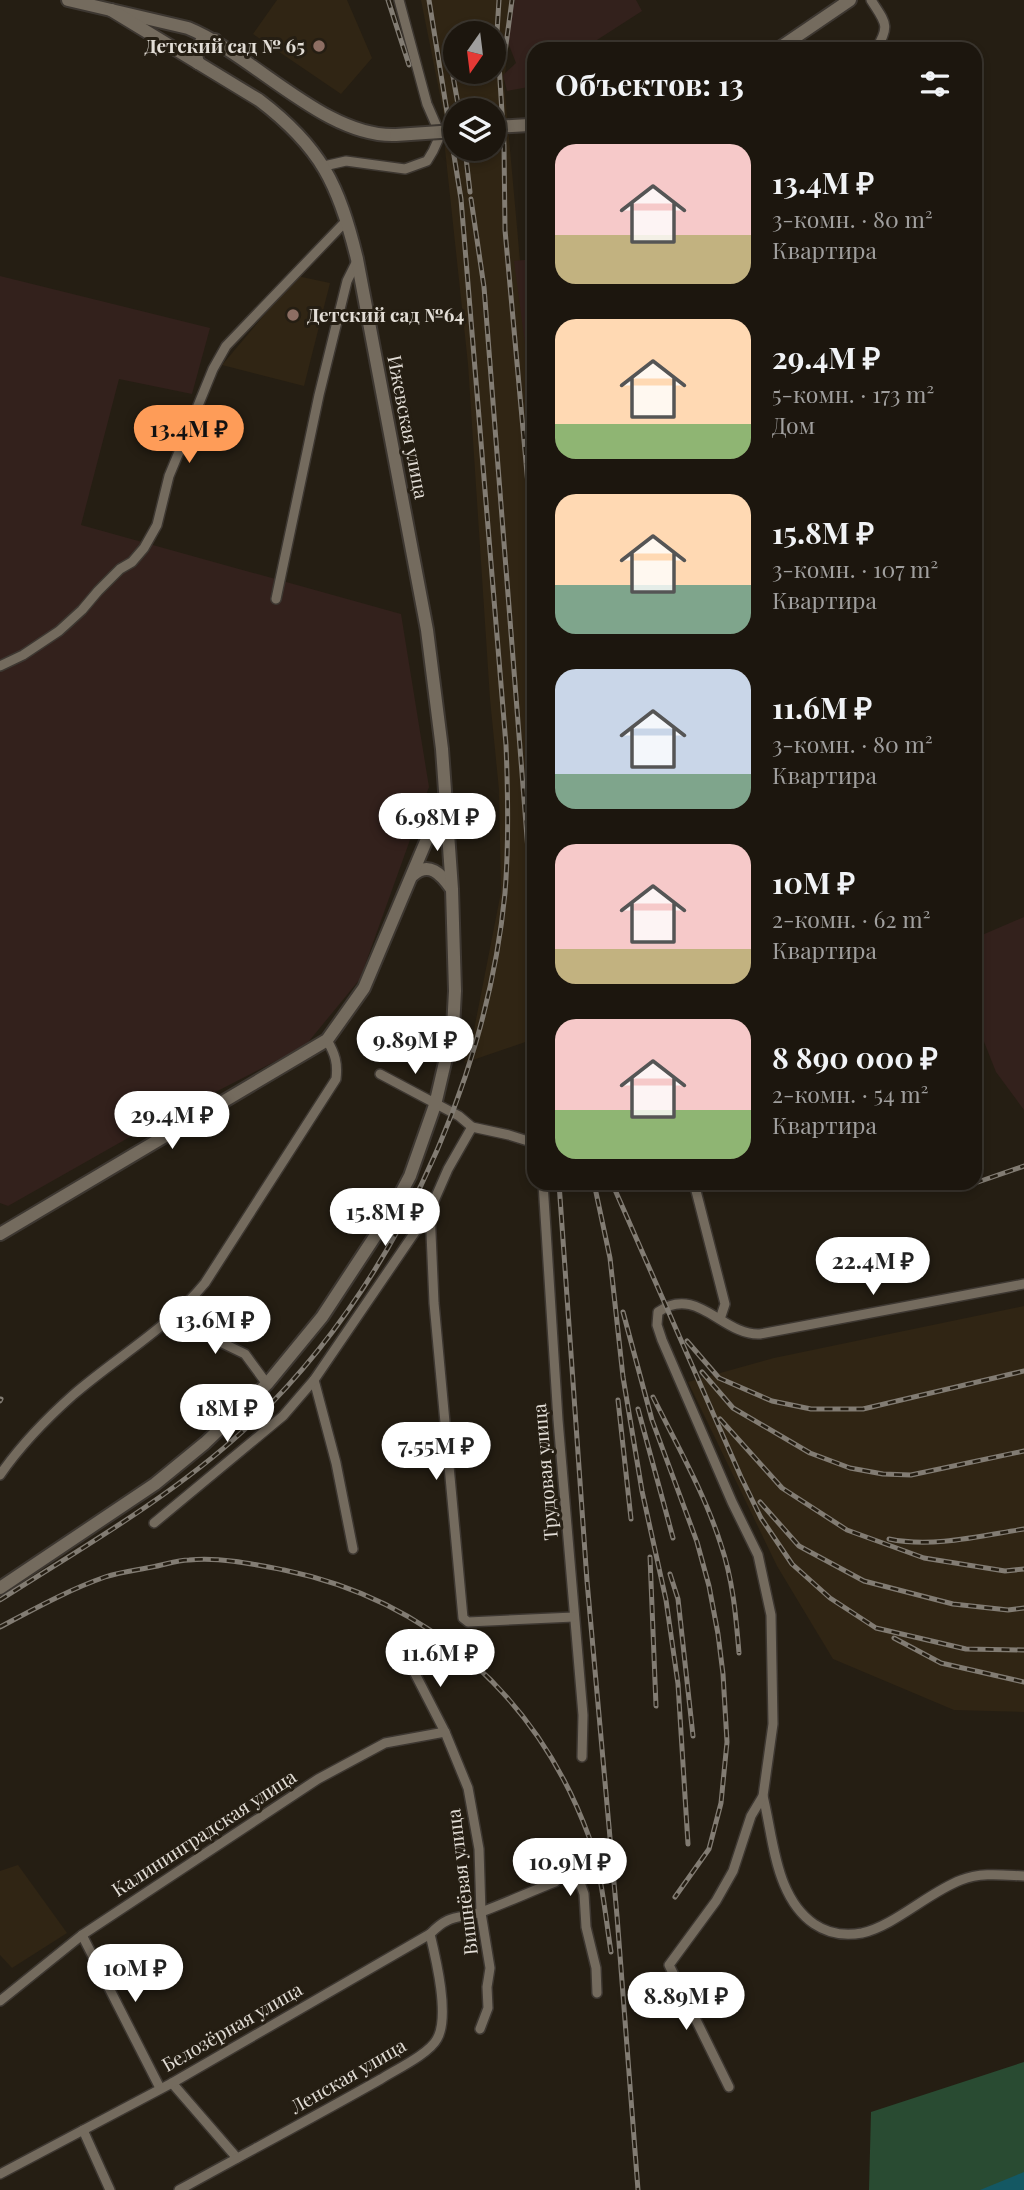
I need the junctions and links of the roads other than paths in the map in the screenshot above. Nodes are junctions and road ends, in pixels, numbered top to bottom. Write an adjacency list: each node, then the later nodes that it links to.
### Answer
1 (68, 0): 5 (street)
2 (399, 0): 13 (street)
3 (850, 0): 7 (street)
4 (871, 0): 8 (street)
5 (111, 10): 6 (street); 9 (street, Ижевская улица)
6 (215, 40): 9 (street); 12 (street, bridge)
7 (788, 42)
8 (880, 42)
9 (198, 63): 13 (street, Ижевская улица)
10 (527, 125): 11 (street, bridge)
11 (506, 126)
12 (443, 132)
13 (324, 166): 14 (street, Ижевская улица)
14 (347, 220): 15 (street, Ижевская улица); 17 (street)
15 (358, 259): 16 (street); 18 (street, Ижевская улица)
16 (276, 599)
17 (0, 666)
18 (444, 798): 19 (street); 20 (street, Ижевская улица)
19 (413, 875): 20 (street); 21 (street)
20 (452, 889): 23 (street, Ижевская улица)
21 (327, 1040): 29 (street); 31 (street)
22 (380, 1074): 23 (street)
23 (435, 1105): 24 (street); 34 (street, Ижевская улица)
24 (472, 1127): 25 (street); 28 (street)
25 (527, 1140)
26 (543, 1190): 39 (street, Трудовая улица)
27 (696, 1190): 32 (street)
28 (430, 1210): 33 (street); 39 (street)
29 (0, 1234)
30 (1024, 1284): 32 (street)
31 (185, 1307): 34 (street); 35 (street)
32 (720, 1319): 43 (street)
33 (314, 1380): 36 (street); 37 (street)
34 (267, 1384): 38 (street, Ижевская улица)
35 (0, 1475)
36 (154, 1523)
37 (353, 1549)
38 (0, 1588)
39 (574, 1617): 42 (street, Трудовая улица)
40 (408, 1660): 41 (street, Вишнёвая улица)
41 (445, 1732): 45 (street, Вишнёвая улица); 47 (street, Калининградская улица)
42 (582, 1757)
43 (763, 1796): 44 (street); 52 (street)
44 (1024, 1876)
45 (481, 1913): 46 (street, Белозёрная улица); 48 (street, Белозёрная улица); 50 (street, Вишнёвая улица)
46 (430, 1934): 51 (street, Белозёрная улица); 55 (street, Ленская улица)
47 (82, 1935): 49 (street, Калининградская улица); 53 (street)
48 (597, 1993)
49 (0, 2001)
50 (480, 2029)
51 (172, 2082): 53 (street, Белозёрная улица); 55 (street)
52 (729, 2087)
53 (160, 2088): 54 (street, Белозёрная улица)
54 (83, 2130): 56 (street, Белозёрная улица); 57 (street)
55 (237, 2158): 58 (street, Ленская улица)
56 (0, 2174)
57 (110, 2190)
58 (179, 2190)

